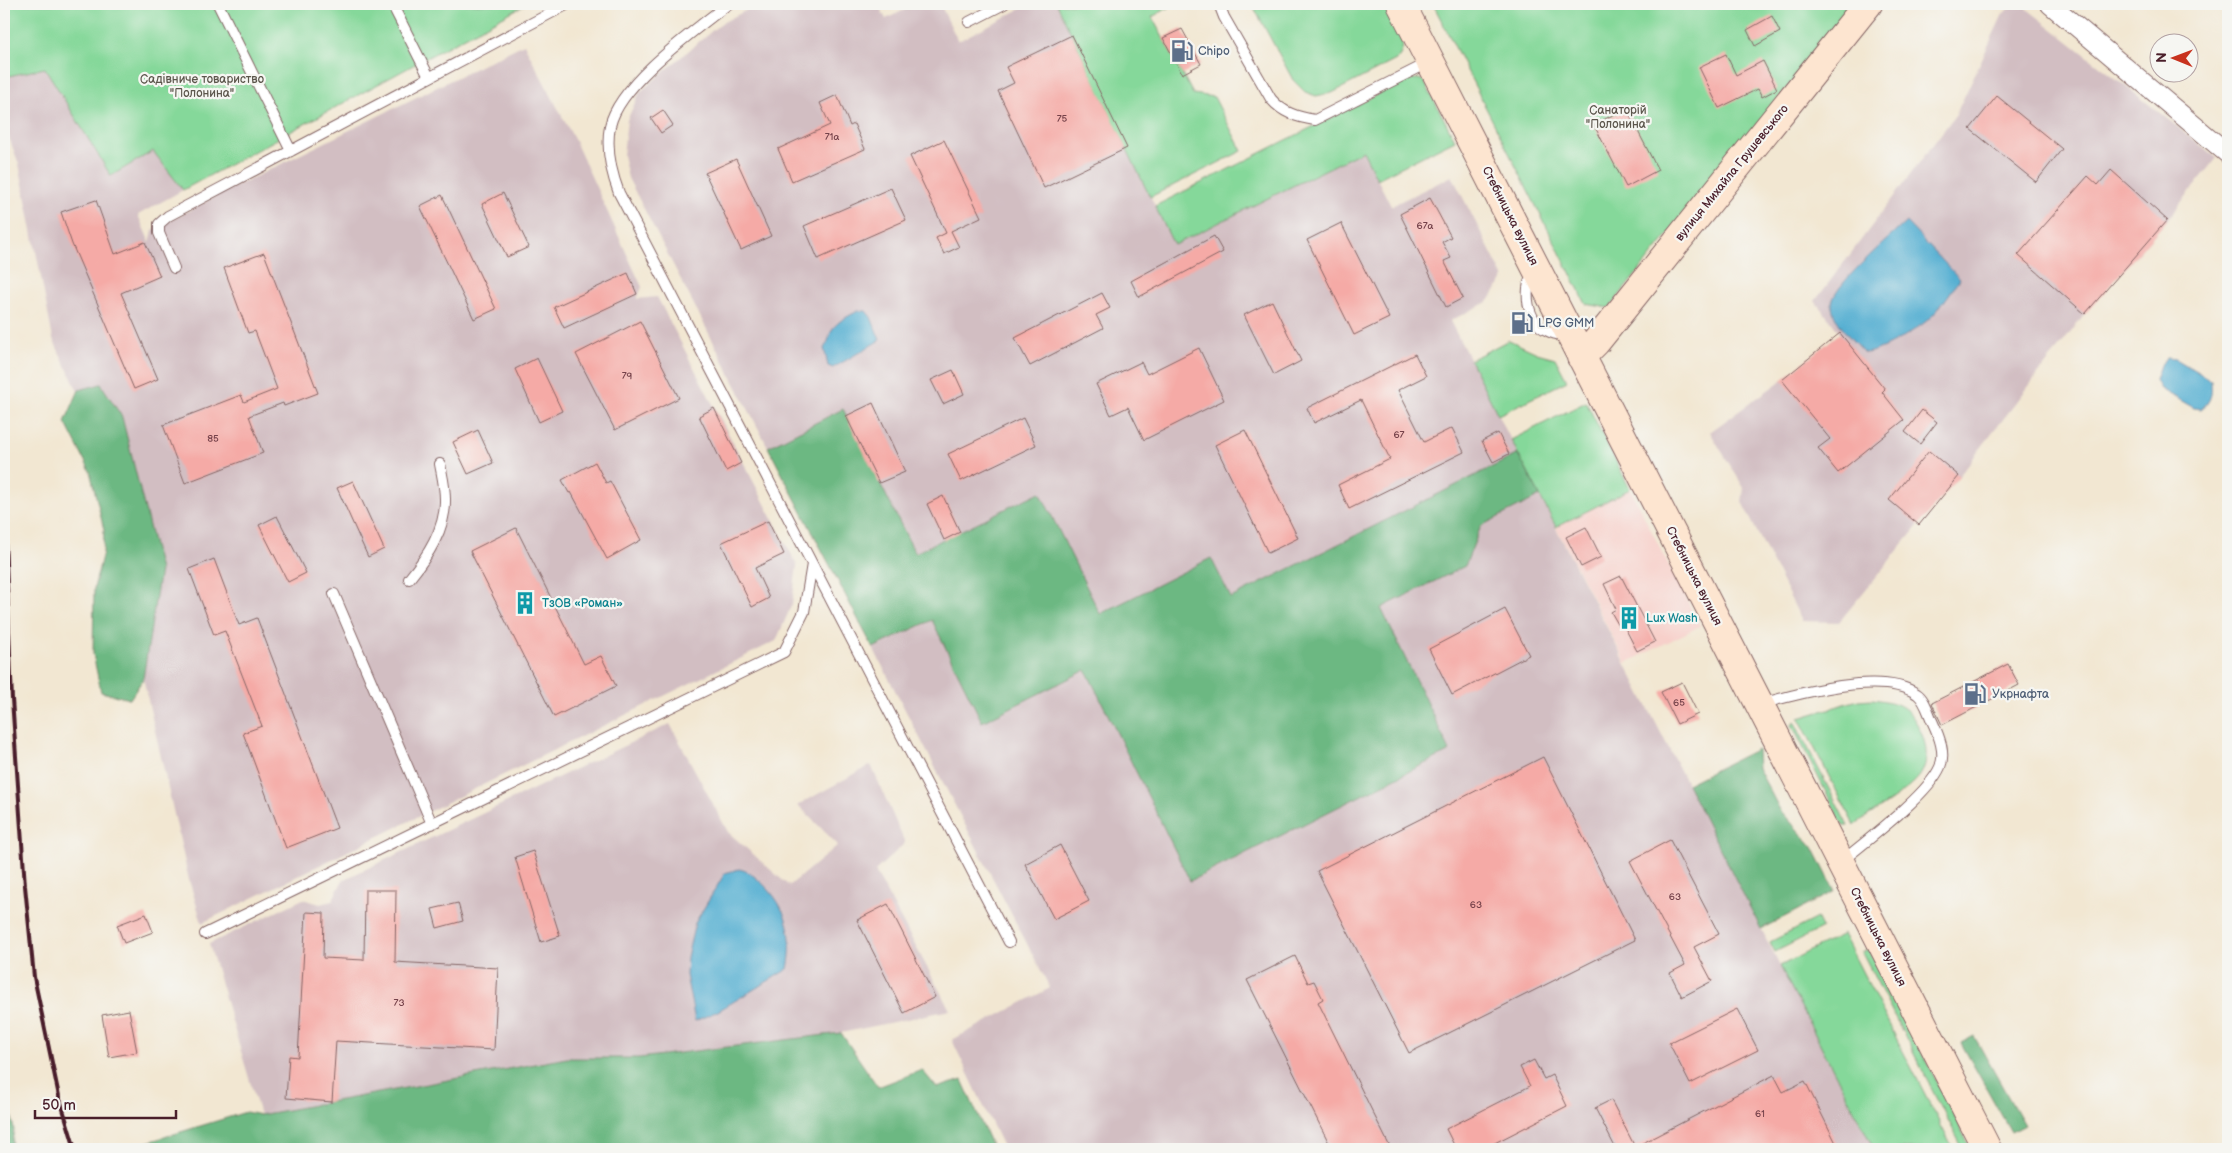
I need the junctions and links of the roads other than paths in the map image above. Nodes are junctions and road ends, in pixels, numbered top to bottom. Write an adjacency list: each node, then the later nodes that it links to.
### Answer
1 (218, 4): 13 (lane)
2 (392, 4): 12 (lane)
3 (568, 4): 12 (lane)
4 (728, 4): 18 (lane)
5 (1004, 4): 10 (lane)
6 (1219, 4): 11 (lane)
7 (1401, 4): 11 (street, Стебницька вулиця)
8 (1868, 4): 16 (street, вулиця Михайла Грушевського)
9 (2050, 4): 14 (street)
10 (969, 22)
11 (1431, 62): 16 (street, Стебницька вулиця)
12 (429, 77): 13 (lane)
13 (291, 150): 15 (lane)
14 (2228, 154)
15 (174, 268)
16 (1583, 346): 21 (street, Стебницька вулиця)
17 (440, 464): 19 (lane)
18 (812, 564): 22 (lane); 25 (lane)
19 (410, 579)
20 (334, 594): 22 (lane)
21 (1760, 705): 23 (street, Стебницька вулиця); 23 (lane)
22 (432, 824): 24 (lane)
23 (1841, 863): 26 (street, Стебницька вулиця)
24 (205, 934)
25 (1008, 942)
26 (1987, 1149)

